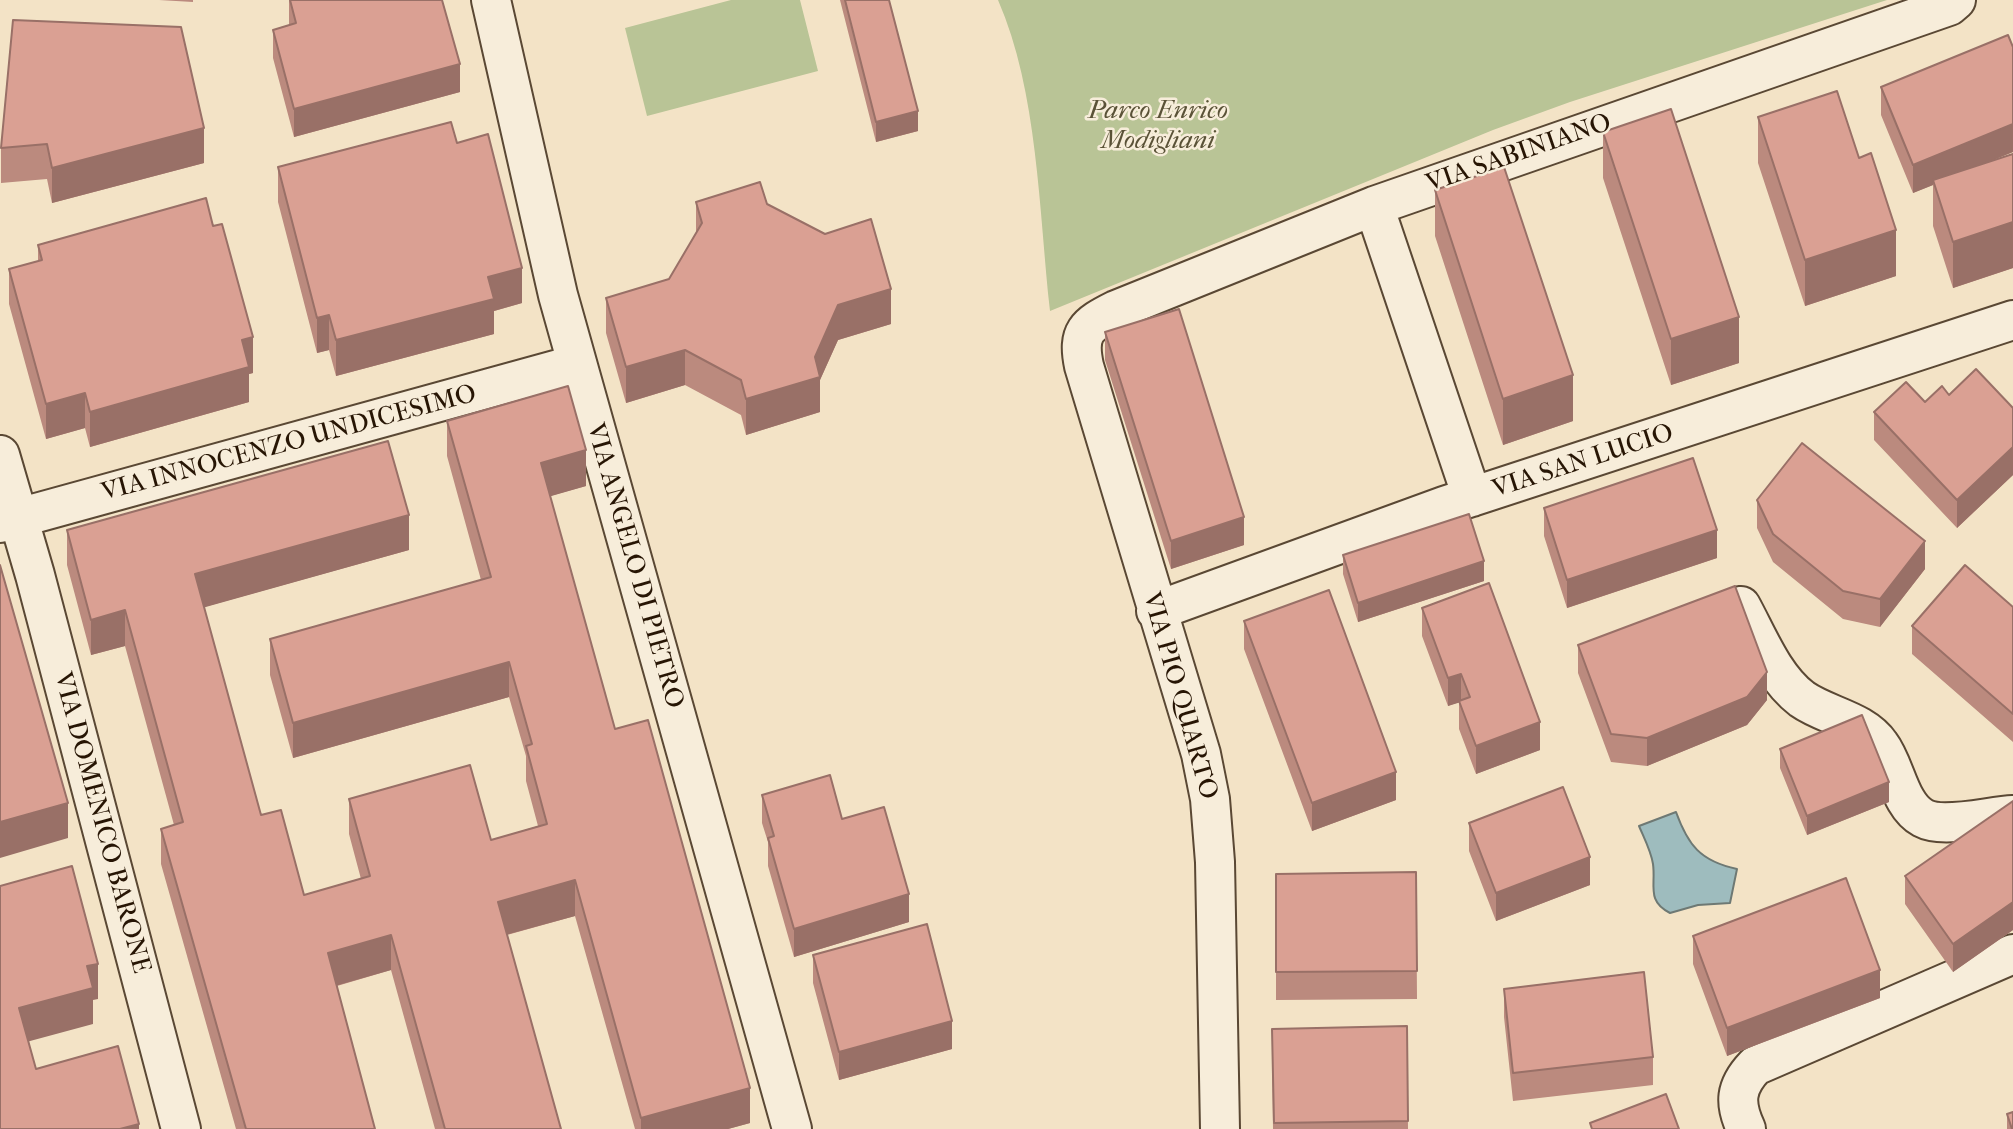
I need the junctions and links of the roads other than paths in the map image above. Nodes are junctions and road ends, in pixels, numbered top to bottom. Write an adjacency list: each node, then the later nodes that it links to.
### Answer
1 (491, 0): 6 (street, VIA ANGELO DI PIETRO)
2 (1952, 3): 3 (street, VIA SABINIANO)
3 (1374, 206): 4 (street, VIA SABINIANO); 8 (street)
4 (1096, 320): 11 (street, VIA PIO QUARTO)
5 (2013, 320): 8 (street, VIA SAN LUCIO)
6 (577, 364): 9 (street, VIA INNOCENZO UNDICESIMO); 15 (street, VIA ANGELO DI PIETRO)
7 (0, 456): 9 (street, VIA DOMENICO BARONE)
8 (1472, 497): 11 (street, VIA SAN LUCIO)
9 (9, 521): 14 (street, VIA DOMENICO BARONE)
10 (1741, 606): 12 (street)
11 (1156, 611): 16 (street, VIA PIO QUARTO)
12 (2013, 815)
13 (2013, 954): 17 (street)
14 (181, 1129)
15 (792, 1129)
16 (1220, 1129)
17 (1746, 1129)

